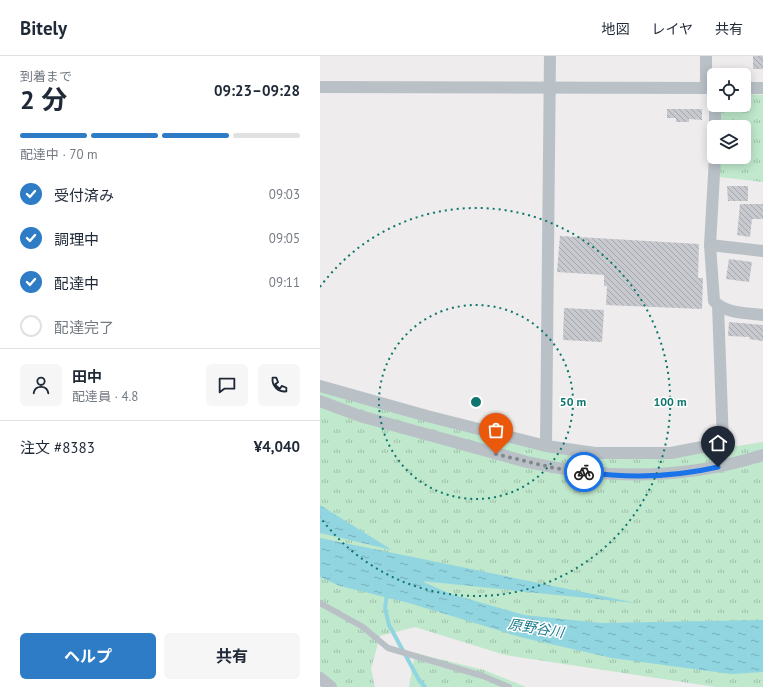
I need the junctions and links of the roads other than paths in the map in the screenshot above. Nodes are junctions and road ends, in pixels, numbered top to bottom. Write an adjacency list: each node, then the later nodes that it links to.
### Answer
1 (550, 56): 5 (street)
2 (706, 56): 3 (street)
3 (708, 68)
4 (320, 87): 5 (street)
5 (550, 88): 8 (street); 16 (street)
6 (751, 88): 7 (street)
7 (763, 88)
8 (707, 89)
9 (715, 164): 10 (street)
10 (710, 245): 11 (street); 12 (street)
11 (763, 251)
12 (718, 305): 13 (street); 16 (street)
13 (763, 315)
14 (320, 386): 16 (street)
15 (320, 401): 17 (street)
16 (546, 446)
17 (763, 455)
18 (320, 603): 21 (lane)
19 (320, 678): 20 (street)
20 (331, 687)
21 (509, 687)

